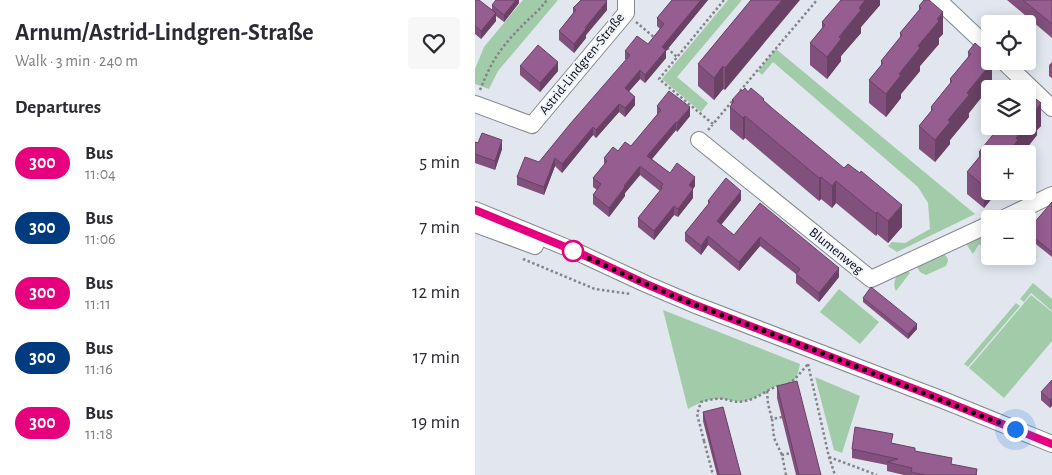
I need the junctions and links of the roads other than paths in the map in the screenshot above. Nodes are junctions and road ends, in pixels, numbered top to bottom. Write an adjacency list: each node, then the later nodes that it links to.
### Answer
1 (938, 0): 3 (street)
2 (626, 6): 5 (street, Astrid-Lindgren-Straße)
3 (981, 41)
4 (1012, 70): 6 (street)
5 (477, 99)
6 (1052, 108)
7 (699, 140): 12 (street, Blumenweg)
8 (1052, 195): 10 (street)
9 (475, 210): 13 (street)
10 (1021, 210)
11 (475, 224): 13 (street)
12 (981, 228)
13 (646, 284): 14 (street)
14 (1052, 444)

